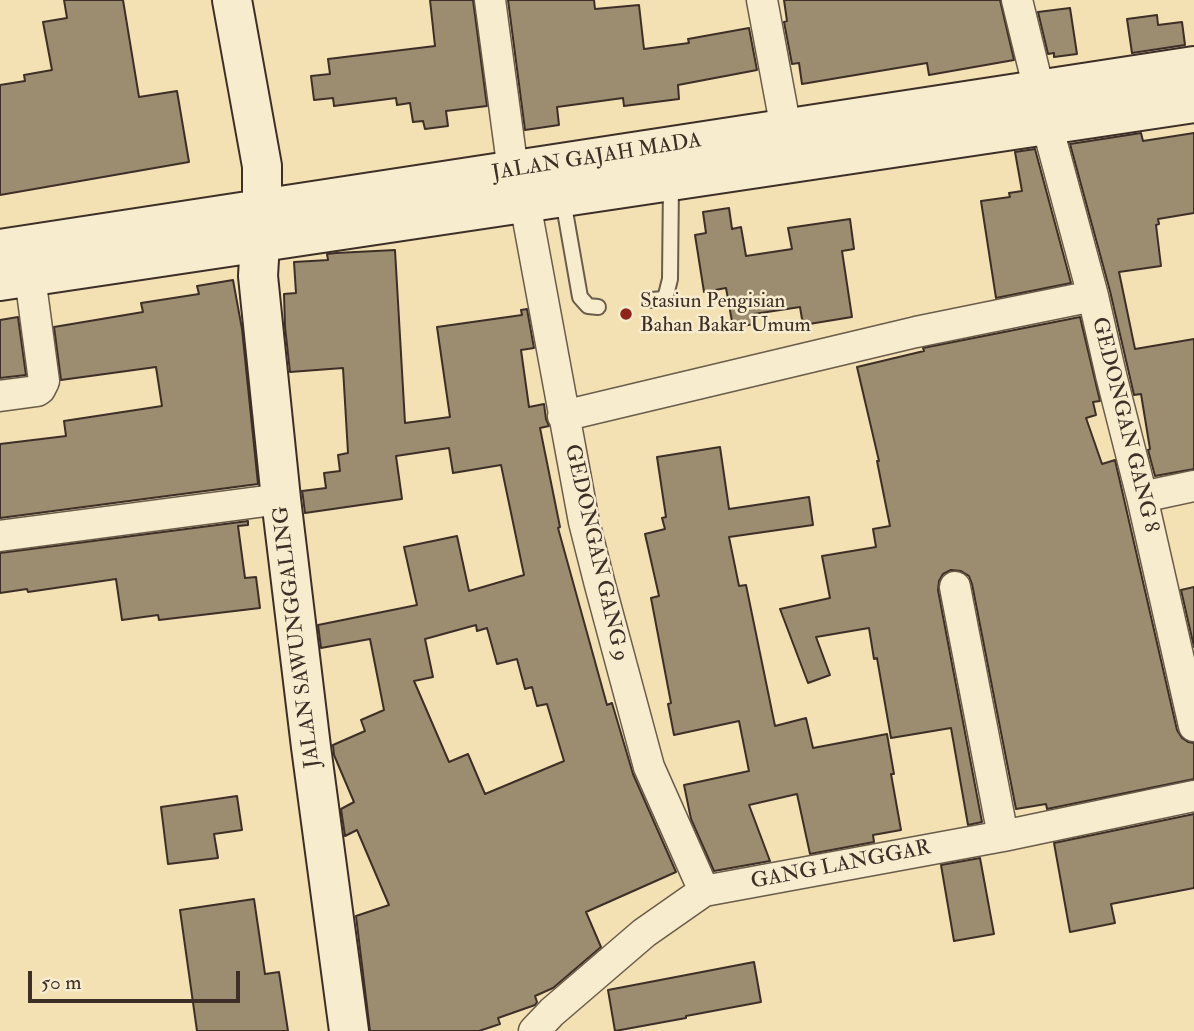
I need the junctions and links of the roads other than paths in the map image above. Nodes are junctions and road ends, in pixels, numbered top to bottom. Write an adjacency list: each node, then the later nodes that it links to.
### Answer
1 (232, 0): 12 (main road, JALAN SAWUNGGALING)
2 (490, 0): 9 (street, GEDONGAN GANG 9)
3 (762, 0): 8 (street)
4 (1017, 0): 7 (street, GEDONGAN GANG 8)
5 (1194, 66): 7 (main road, JALAN GAJAH MADA)
6 (1194, 103): 7 (main road, JALAN GAJAH MADA)
7 (1043, 108): 8 (main road, JALAN GAJAH MADA); 10 (main road, JALAN GAJAH MADA); 15 (street, GEDONGAN GANG 8)
8 (786, 129): 9 (main road, JALAN GAJAH MADA)
9 (516, 177): 11 (main road, JALAN GAJAH MADA); 12 (main road, JALAN GAJAH MADA); 19 (street, GEDONGAN GANG 9)
10 (671, 182): 11 (main road, JALAN GAJAH MADA); 16 (lane)
11 (563, 198): 17 (lane)
12 (261, 226): 13 (main road, JALAN GAJAH MADA); 14 (main road, JALAN GAJAH MADA); 22 (main road, JALAN SAWUNGGALING)
13 (0, 249)
14 (15, 279): 18 (street)
15 (1093, 296): 19 (street); 21 (street, GEDONGAN GANG 8)
16 (652, 300)
17 (598, 307)
18 (0, 397)
19 (563, 416): 28 (street, GEDONGAN GANG 9)
20 (1194, 486): 21 (street)
21 (1142, 497): 25 (street, GEDONGAN GANG 8)
22 (281, 499): 23 (street); 29 (main road, JALAN SAWUNGGALING)
23 (0, 536)
24 (955, 587): 27 (street)
25 (1194, 726)
26 (1194, 796): 27 (street, GANG LANGGAR)
27 (1003, 836): 28 (street, GANG LANGGAR)
28 (704, 891): 30 (street, GANG LANGGAR)
29 (349, 1031)
30 (534, 1031)

